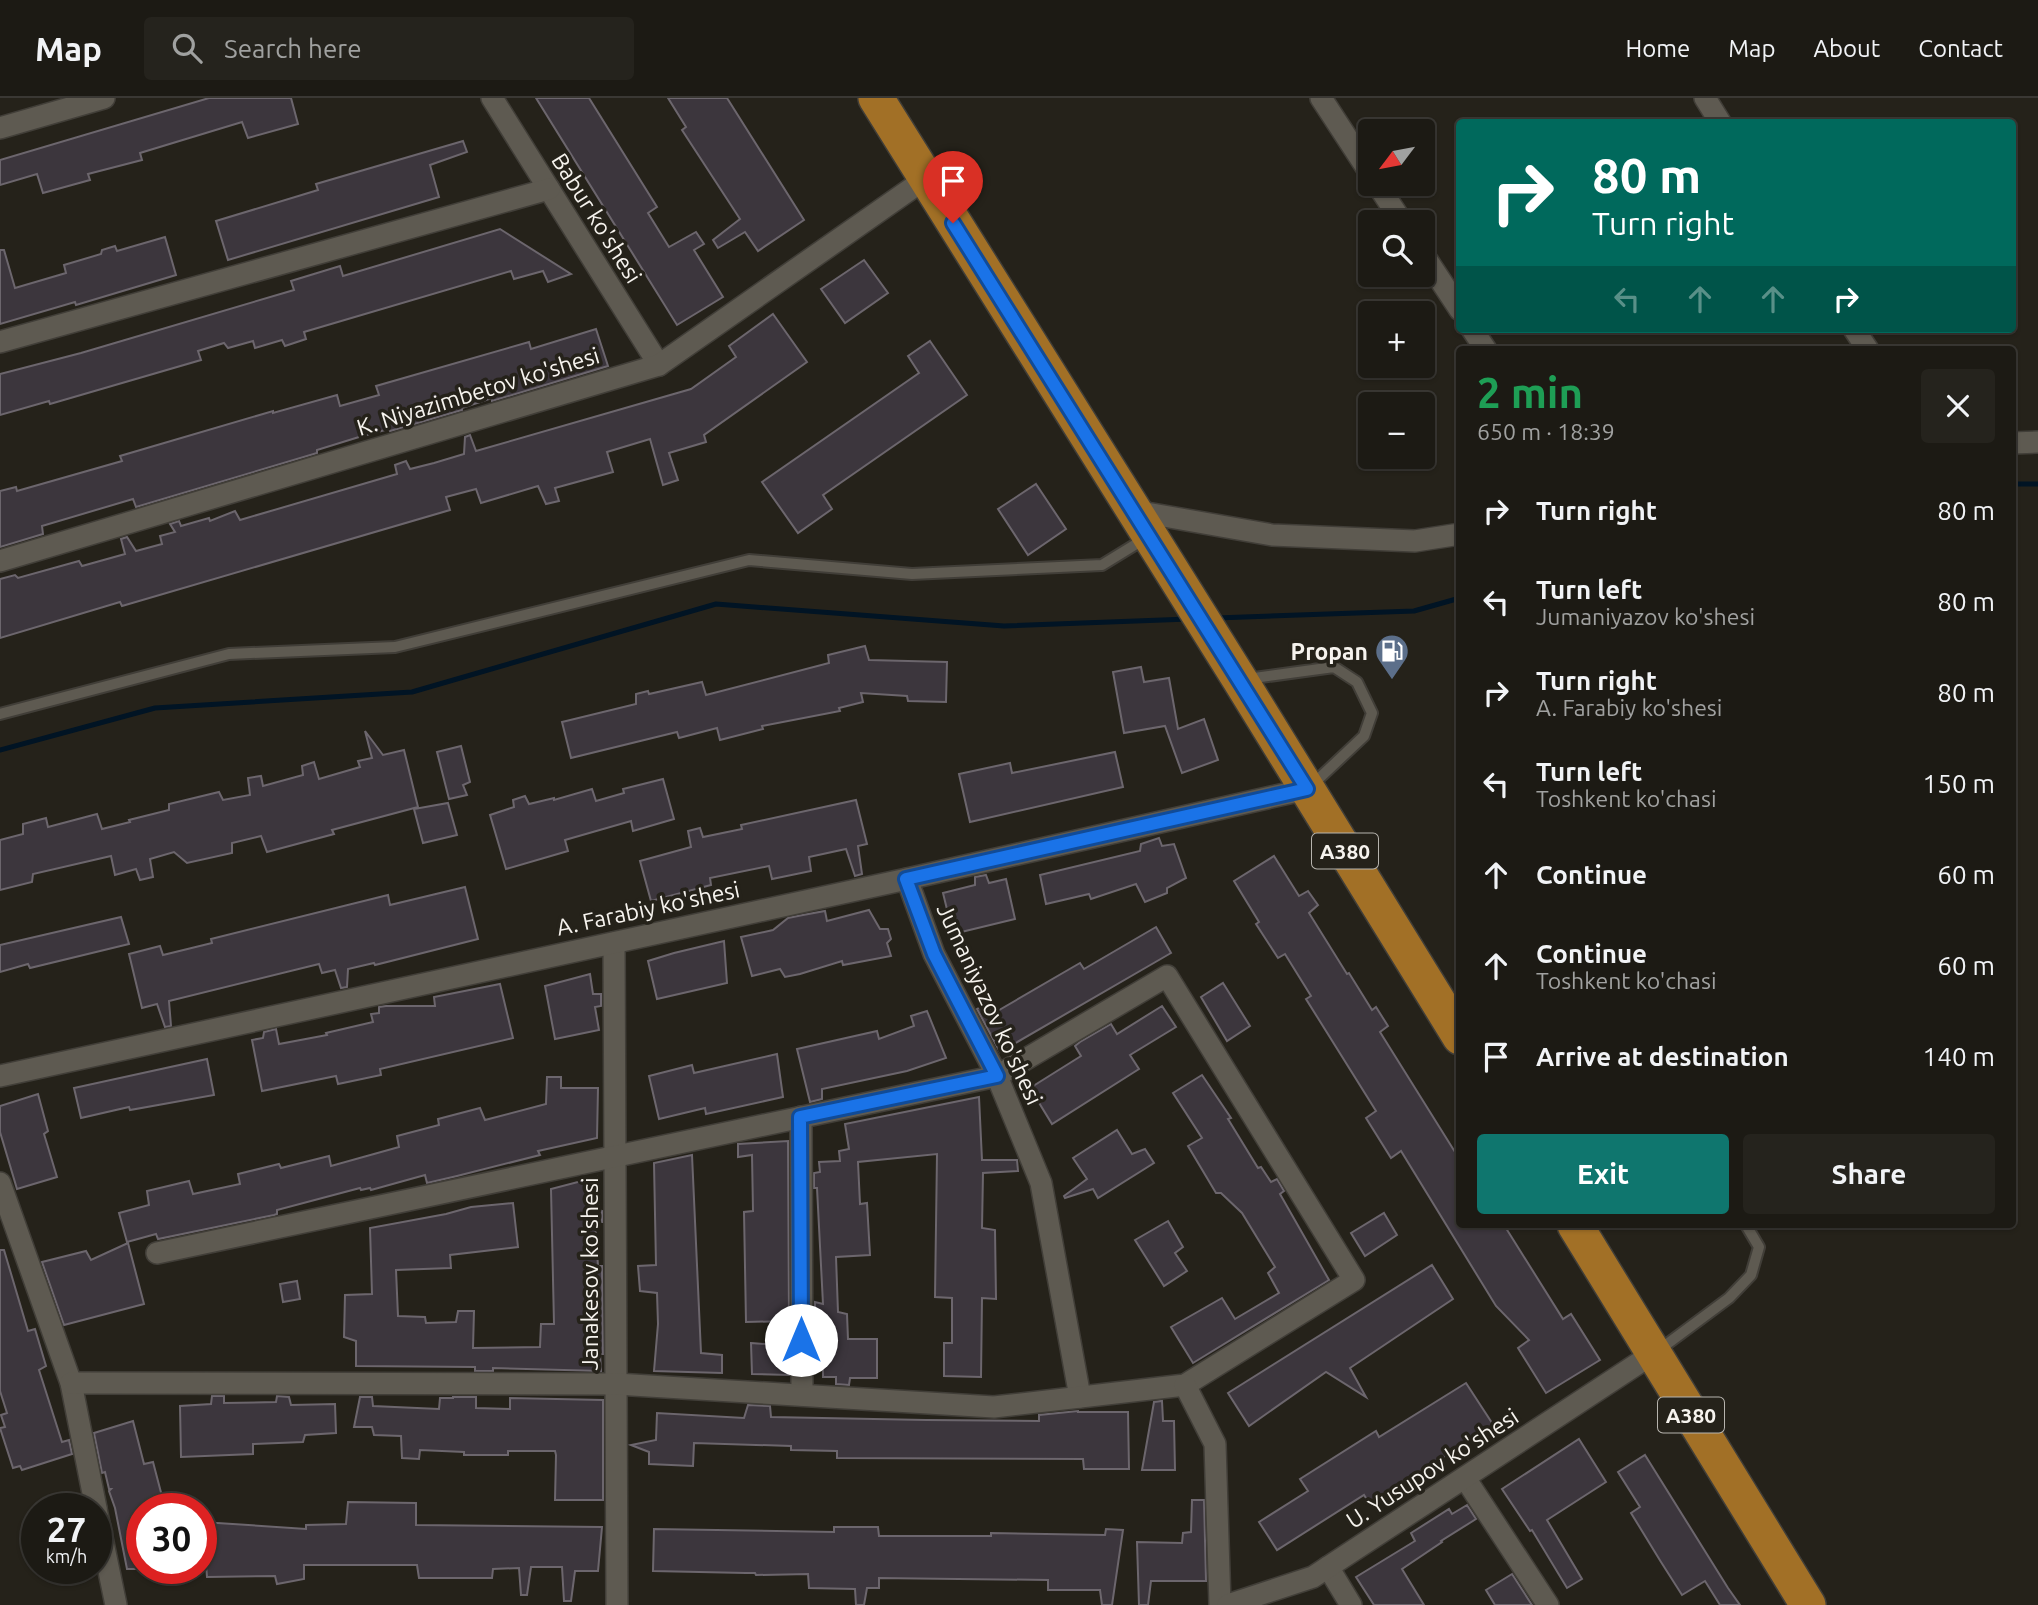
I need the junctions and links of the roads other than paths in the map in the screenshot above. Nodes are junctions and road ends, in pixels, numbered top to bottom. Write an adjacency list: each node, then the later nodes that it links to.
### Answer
1 (104, 98): 7 (street)
2 (492, 98): 10 (street, Babur ko'shesi)
3 (876, 98): 9 (highway, A380)
4 (1321, 98): 8 (street)
5 (1705, 98): 6 (street)
6 (1718, 119)
7 (0, 128)
8 (1358, 155)
9 (925, 179): 14 (street, K. Niyazimbetov ko'shesi); 17 (highway, A380)
10 (549, 189): 13 (street); 14 (street, Babur ko'shesi)
11 (1435, 272): 12 (street)
12 (1456, 304)
13 (0, 342)
14 (659, 365): 19 (street, K. Niyazimbetov ko'shesi)
15 (2038, 442): 16 (street)
16 (2016, 443)
17 (1142, 523): 18 (street); 20 (highway, A380); 21 (lane)
18 (1456, 535)
19 (0, 561)
20 (1236, 672): 22 (highway, A380); 22 (lane)
21 (0, 714)
22 (1307, 789): 23 (street, A. Farabiy ko'shesi); 25 (highway, A380)
23 (906, 879): 24 (street, A. Farabiy ko'shesi); 27 (street, Jumaniyazov ko'shesi)
24 (614, 943): 26 (street, A. Farabiy ko'shesi); 29 (street, Janakesov ko'shesi)
25 (1456, 1031)
26 (0, 1076)
27 (997, 1076): 28 (street); 37 (street); 39 (street, Jumaniyazov ko'shesi)
28 (800, 1117): 29 (street); 38 (street)
29 (615, 1156): 33 (street); 36 (street, Janakesov ko'shesi)
30 (0, 1183): 35 (street)
31 (1577, 1228): 34 (highway, A380)
32 (1748, 1228): 34 (lane)
33 (157, 1253)
34 (1654, 1353): 40 (street, U. Yusupov ko'shesi); 50 (highway, A380)
35 (71, 1383): 36 (street); 41 (street)
36 (616, 1384): 38 (street); 45 (street, Janakesov ko'shesi)
37 (1185, 1385): 39 (street); 46 (street)
38 (802, 1395): 39 (street)
39 (1080, 1397)
40 (1465, 1478): 42 (street, U. Yusupov ko'shesi); 49 (street)
41 (93, 1493)
42 (1328, 1567): 47 (street, U. Yusupov ko'shesi); 48 (street)
43 (112, 1584): 44 (street)
44 (116, 1605)
45 (617, 1605)
46 (1220, 1605)
47 (1228, 1605)
48 (1350, 1605)
49 (1548, 1605)
50 (1808, 1605)

